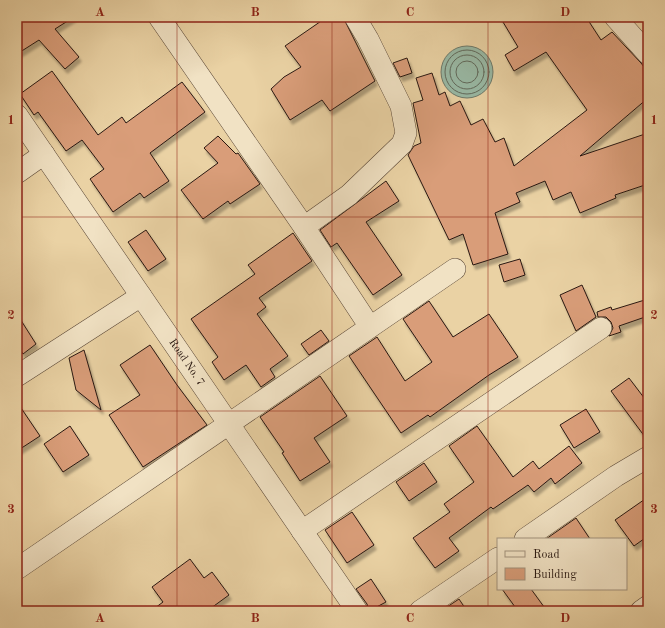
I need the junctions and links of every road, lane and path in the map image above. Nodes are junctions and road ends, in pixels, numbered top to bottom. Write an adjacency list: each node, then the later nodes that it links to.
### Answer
1 (159, 17): 8 (street)
2 (355, 17): 8 (street)
3 (615, 17): 4 (street)
4 (648, 54)
5 (17, 114): 6 (street, Road No. 7)
6 (44, 154): 7 (street); 10 (street, Road No. 7)
7 (17, 173)
8 (304, 227): 11 (street)
9 (455, 269): 11 (street)
10 (141, 296): 13 (street); 14 (street, Road No. 7)
11 (370, 327): 14 (street)
12 (601, 328): 16 (street)
13 (17, 376)
14 (228, 423): 16 (street, Road No. 7); 19 (street)
15 (648, 457): 17 (street)
16 (302, 531): 21 (street, Road No. 7)
17 (526, 538)
18 (497, 559): 22 (street)
19 (17, 569)
20 (648, 606): 23 (street)
21 (357, 611)
22 (420, 611)
23 (641, 611)

